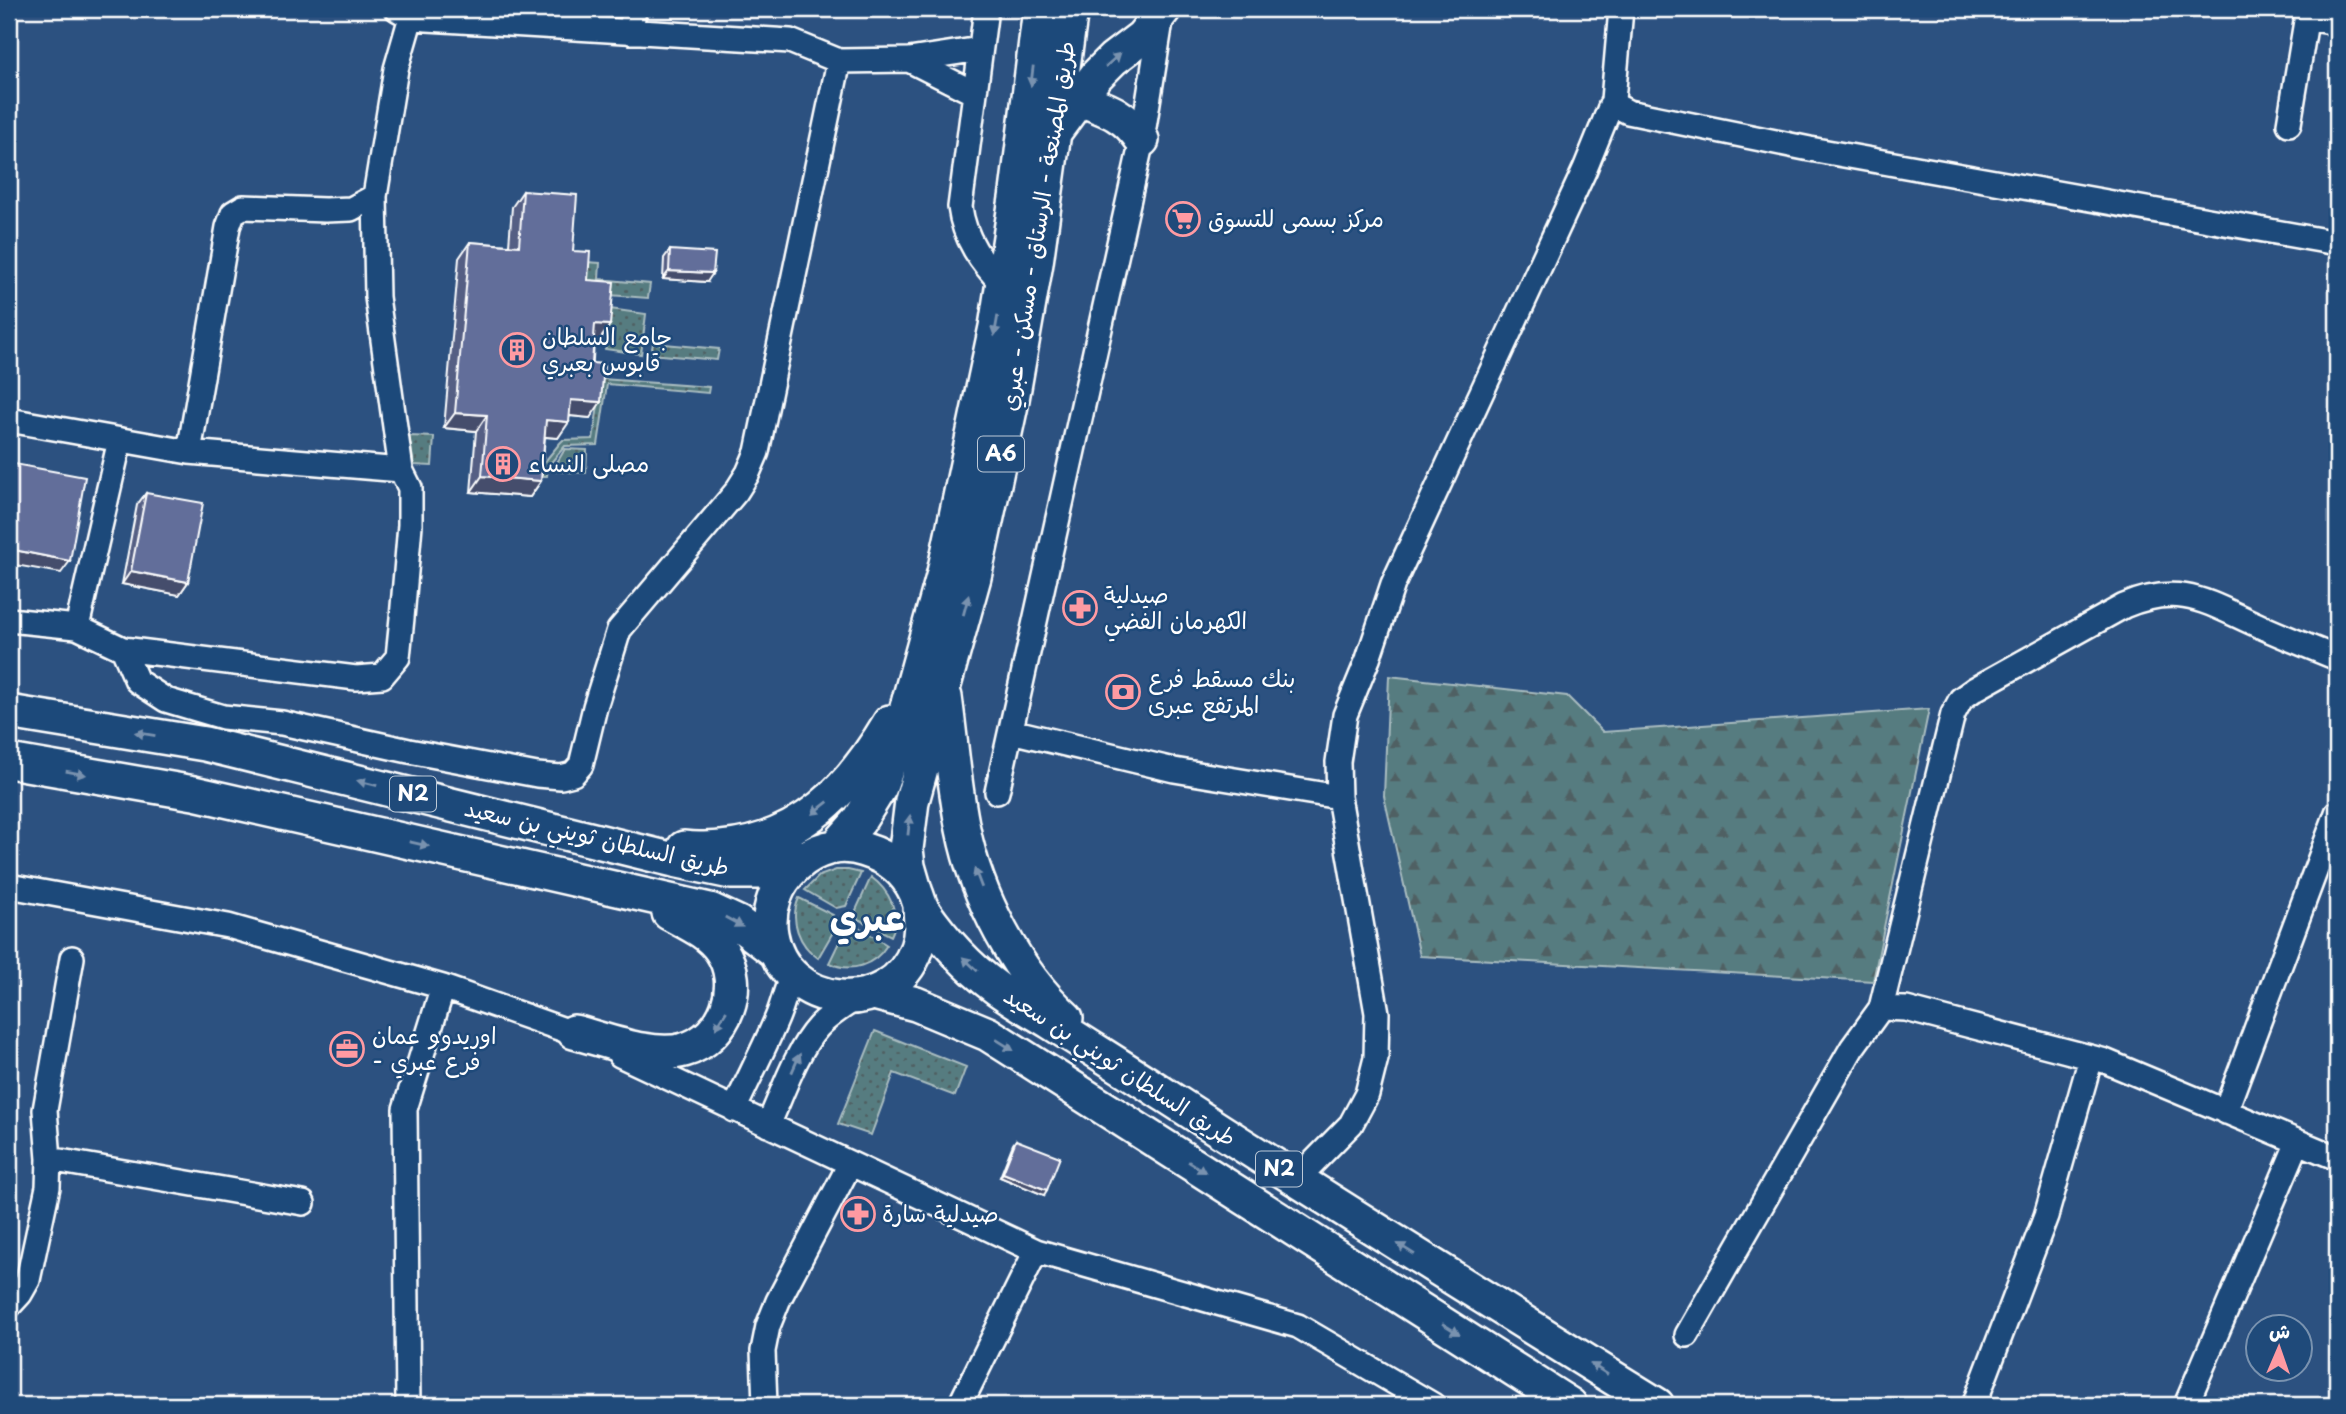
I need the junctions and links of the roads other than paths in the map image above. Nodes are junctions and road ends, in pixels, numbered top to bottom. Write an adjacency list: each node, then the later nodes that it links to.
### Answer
1 (986, 9): 10 (street)
2 (1040, 9): 21 (highway, طريق المصنعة - الرستاق - مسكن - عبري / A6, one-way to 21)
3 (1071, 9): 17 (highway, طريق المصنعة - الرستاق - مسكن - عبري / A6)
4 (1164, 9): 14 (highway, one-way to 4); 18 (street)
5 (1621, 9): 15 (street)
6 (404, 13): 8 (street); 19 (street)
7 (2307, 14): 9 (street); 16 (street)
8 (632, 20): 12 (street)
9 (2337, 23)
10 (980, 49): 11 (street); 13 (street)
11 (909, 60): 12 (street); 13 (street)
12 (839, 61): 28 (street)
13 (974, 93): 21 (street)
14 (1079, 99): 17 (highway); 18 (highway)
15 (1613, 100): 20 (street); 35 (street)
16 (2289, 124)
17 (1054, 132): 30 (highway, طريق المصنعة - الرستاق - مسكن - عبري / A6, one-way to 17)
18 (1142, 140): 32 (street)
19 (375, 196): 24 (street); 25 (street)
20 (2337, 243)
21 (1003, 285): 30 (highway, طريق المصنعة - الرستاق - مسكن - عبري / A6, one-way to 30)
22 (9, 420): 23 (street)
23 (120, 440): 24 (street); 27 (street)
24 (189, 453): 25 (street)
25 (401, 470): 28 (street)
26 (9, 620): 27 (street)
27 (78, 627): 28 (street)
28 (123, 649)
29 (2337, 658): 46 (street)
30 (930, 679): 37 (highway, one-way to 37); 38 (highway, طريق المصنعة - الرستاق - مسكن - عبري / A6); 41 (highway, طريق المصنعة - الرستاق - مسكن - عبري / A6, one-way to 30); 49 (highway, one-way to 30)
31 (9, 712): 37 (highway, طريق السلطان ثويني بن سعيد / N2, one-way to 31)
32 (1011, 731): 34 (street); 35 (street)
33 (9, 761): 40 (highway, طريق السلطان ثويني بن سعيد / N2, one-way to 40)
34 (997, 792)
35 (1339, 797): 57 (street)
36 (2337, 813): 51 (street)
37 (574, 834): 38 (highway, طريق السلطان ثويني بن سعيد / N2)
38 (825, 850): 41 (highway, N2); 43 (highway)
39 (9, 886): 44 (street)
40 (623, 890): 43 (highway, طريق السلطان ثويني بن سعيد / N2, one-way to 43); 47 (highway, one-way to 47)
41 (918, 900): 45 (highway); 49 (highway, طريق السلطان ثويني بن سعيد / N2, one-way to 41)
42 (72, 958): 55 (street)
43 (783, 963): 45 (highway, N2); 50 (street)
44 (443, 987): 47 (street); 62 (street)
45 (866, 995): 52 (street, one-way to 45); 66 (highway, طريق السلطان ثويني بن سعيد / N2, one-way to 66)
46 (1881, 1008): 48 (street); 61 (street)
47 (574, 1032): 50 (street)
48 (2091, 1058): 51 (street); 68 (street)
49 (1142, 1080): 57 (highway, طريق السلطان ثويني بن سعيد / N2)
50 (734, 1110): 52 (street)
51 (2225, 1112): 53 (street)
52 (768, 1125): 56 (street)
53 (2298, 1142): 54 (street); 69 (street)
54 (2337, 1158)
55 (49, 1159): 58 (street); 60 (street)
56 (850, 1164): 59 (street); 63 (street)
57 (1296, 1180): 67 (highway, طريق السلطان ثويني بن سعيد / N2, one-way to 57)
58 (303, 1203)
59 (1036, 1251): 64 (street); 65 (street)
60 (9, 1306)
61 (1687, 1335)
62 (408, 1405)
63 (765, 1405)
64 (960, 1405)
65 (1433, 1405)
66 (1570, 1405)
67 (1657, 1405)
68 (1974, 1405)
69 (2186, 1405)

